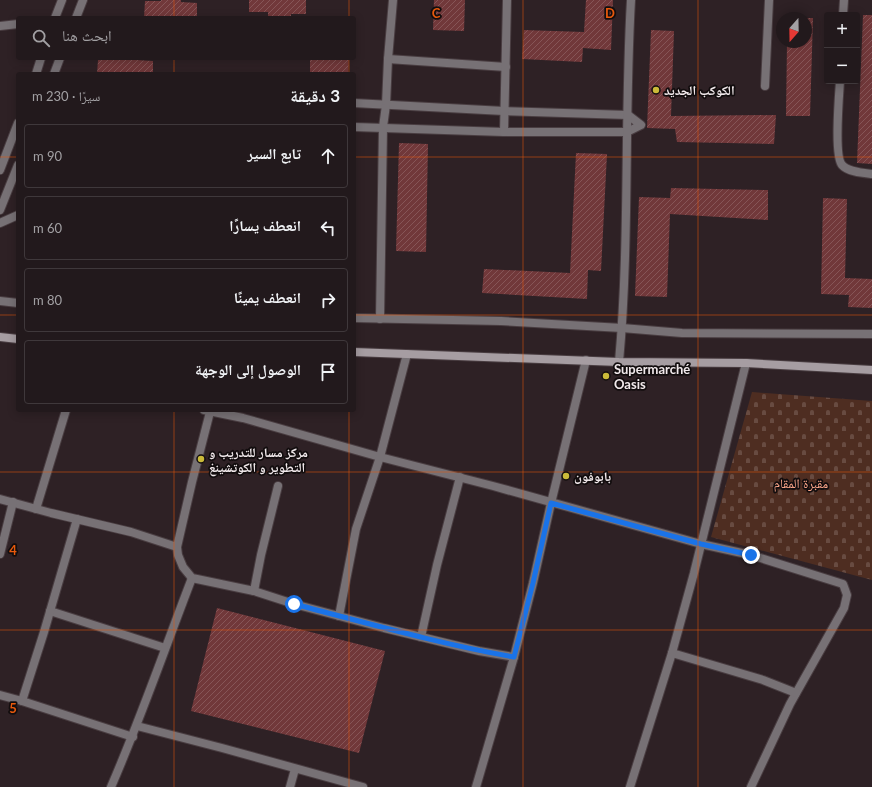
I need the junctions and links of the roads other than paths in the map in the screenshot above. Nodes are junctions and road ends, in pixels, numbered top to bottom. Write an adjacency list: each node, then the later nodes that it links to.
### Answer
1 (62, 0): 9 (street)
2 (83, 0): 10 (street)
3 (393, 0): 13 (street)
4 (507, 0): 16 (street)
5 (631, 0): 24 (street)
6 (769, 0): 20 (street)
7 (844, 0): 8 (street)
8 (843, 12)
9 (55, 16)
10 (77, 16)
11 (16, 24): 12 (street)
12 (0, 26)
13 (388, 59): 16 (street); 22 (street)
14 (40, 60): 17 (street)
15 (59, 60): 18 (street)
16 (506, 67): 23 (street)
17 (37, 72)
18 (55, 72)
19 (840, 84): 32 (street)
20 (765, 86)
21 (356, 103): 22 (street)
22 (386, 105): 23 (street); 26 (street)
23 (504, 111): 24 (street); 28 (street)
24 (628, 115): 29 (street); 29 (street)
25 (356, 127): 26 (street)
26 (383, 127): 28 (street); 39 (street)
27 (16, 128): 30 (street)
28 (504, 132): 29 (street)
29 (627, 132): 40 (street)
30 (0, 170)
31 (16, 170): 33 (street)
32 (872, 174)
33 (0, 210)
34 (16, 216): 35 (street)
35 (0, 223)
36 (0, 301): 37 (street)
37 (16, 303)
38 (356, 318): 39 (street)
39 (380, 319): 40 (street)
40 (622, 328): 41 (street); 47 (street)
41 (872, 334)
42 (0, 337): 43 (street)
43 (16, 339)
44 (356, 352): 45 (street)
45 (407, 354): 46 (street); 53 (street)
46 (586, 360): 47 (street); 58 (street)
47 (619, 362): 48 (street)
48 (746, 363): 49 (street); 61 (street)
49 (872, 370)
50 (65, 412): 59 (street)
51 (207, 412): 62 (street)
52 (212, 412): 53 (street)
53 (380, 458): 54 (street); 67 (street)
54 (460, 477): 58 (street); 68 (street)
55 (278, 486): 65 (street)
56 (0, 499): 57 (street)
57 (13, 502): 59 (street); 63 (street)
58 (551, 503): 61 (street); 71 (street)
59 (36, 509): 60 (street)
60 (77, 519): 62 (street); 66 (street)
61 (701, 544): 70 (street); 72 (street)
62 (177, 547): 64 (street)
63 (0, 554)
64 (192, 578): 65 (street); 69 (street)
65 (254, 590): 67 (street)
66 (50, 611): 69 (street); 74 (street)
67 (339, 616): 68 (street)
68 (421, 637): 71 (street)
69 (165, 648): 75 (street)
70 (672, 653): 72 (street); 82 (street)
71 (514, 657): 81 (street)
72 (796, 693): 83 (street)
73 (0, 695): 74 (street)
74 (22, 701): 76 (street)
75 (137, 726): 76 (street); 77 (street)
76 (133, 737): 78 (street)
77 (296, 769): 79 (street); 80 (street)
78 (111, 787)
79 (290, 787)
80 (363, 787)
81 (476, 787)
82 (630, 787)
83 (751, 787)

